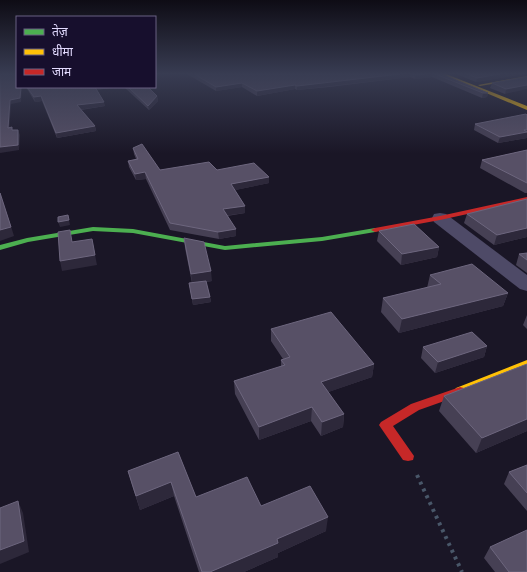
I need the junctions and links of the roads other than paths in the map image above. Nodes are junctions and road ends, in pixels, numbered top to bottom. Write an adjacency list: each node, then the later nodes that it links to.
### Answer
1 (509, 101): 2 (main road)
2 (527, 108)
3 (527, 199): 4 (main road)
4 (440, 218): 5 (main road); 6 (street)
5 (0, 248)
6 (527, 285)
7 (527, 364): 8 (main road)
8 (408, 456)

